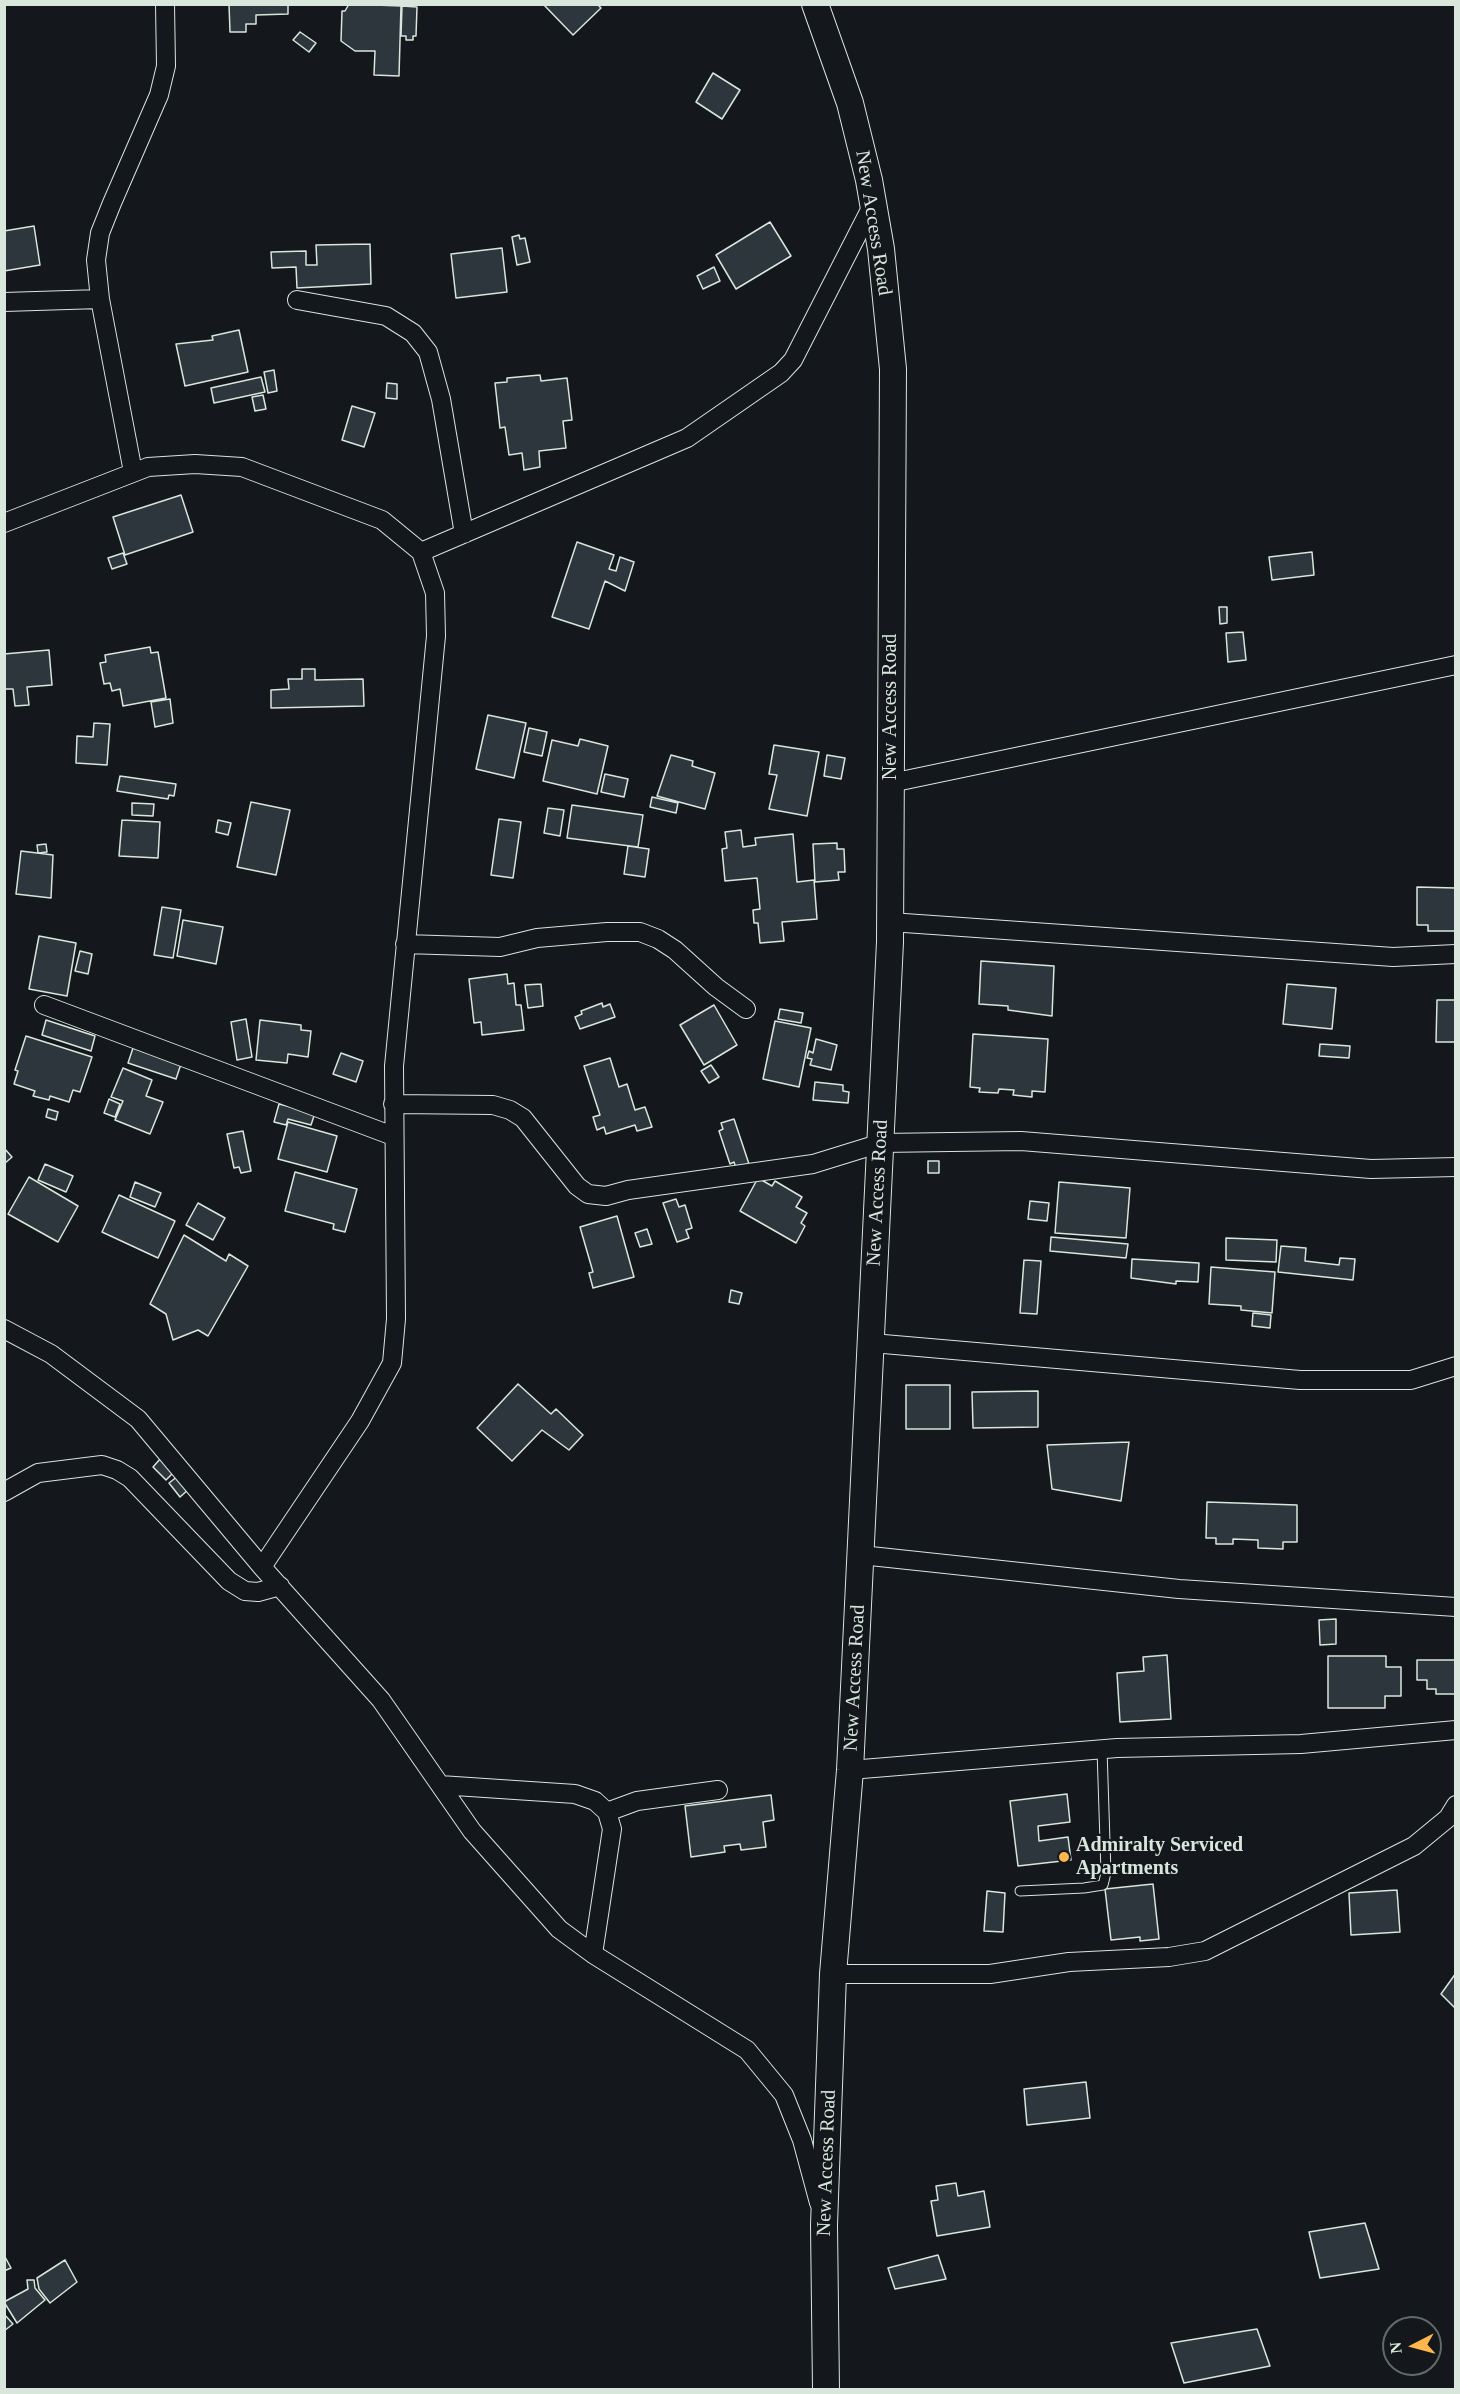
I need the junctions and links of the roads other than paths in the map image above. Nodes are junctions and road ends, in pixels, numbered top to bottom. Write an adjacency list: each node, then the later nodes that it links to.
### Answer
1 (165, 4): 4 (street)
2 (815, 4): 3 (main road, New Access Road)
3 (873, 204): 9 (street); 12 (main road, New Access Road)
4 (100, 299): 6 (street); 7 (street)
5 (297, 300): 9 (street)
6 (4, 302)
7 (133, 472): 8 (street); 10 (street)
8 (4, 523)
9 (464, 534): 10 (street)
10 (421, 552): 14 (street)
11 (1455, 665): 12 (street)
12 (891, 783): 13 (main road, New Access Road)
13 (890, 922): 15 (street); 20 (main road, New Access Road)
14 (405, 944): 17 (street); 18 (street)
15 (1455, 954)
16 (44, 1005): 19 (street)
17 (746, 1009)
18 (393, 1104): 19 (street); 20 (street)
19 (393, 1136): 27 (street)
20 (881, 1143): 21 (street); 23 (main road, New Access Road)
21 (1455, 1167)
22 (4, 1329): 27 (street)
23 (872, 1343): 24 (street); 26 (main road, New Access Road)
24 (1455, 1366)
25 (4, 1492): 28 (street)
26 (861, 1555): 29 (street); 32 (main road, New Access Road)
27 (262, 1567): 28 (street)
28 (280, 1586): 33 (street)
29 (1455, 1607)
30 (1455, 1730): 31 (street)
31 (1102, 1749): 32 (street); 37 (lane)
32 (850, 1770): 39 (main road, New Access Road)
33 (440, 1785): 36 (street); 38 (street)
34 (718, 1790): 36 (street)
35 (1455, 1805): 39 (street)
36 (607, 1812): 38 (street)
37 (1020, 1891)
38 (593, 1954): 40 (street)
39 (833, 1974): 40 (main road, New Access Road)
40 (824, 2225): 41 (main road, New Access Road)
41 (825, 2390)

